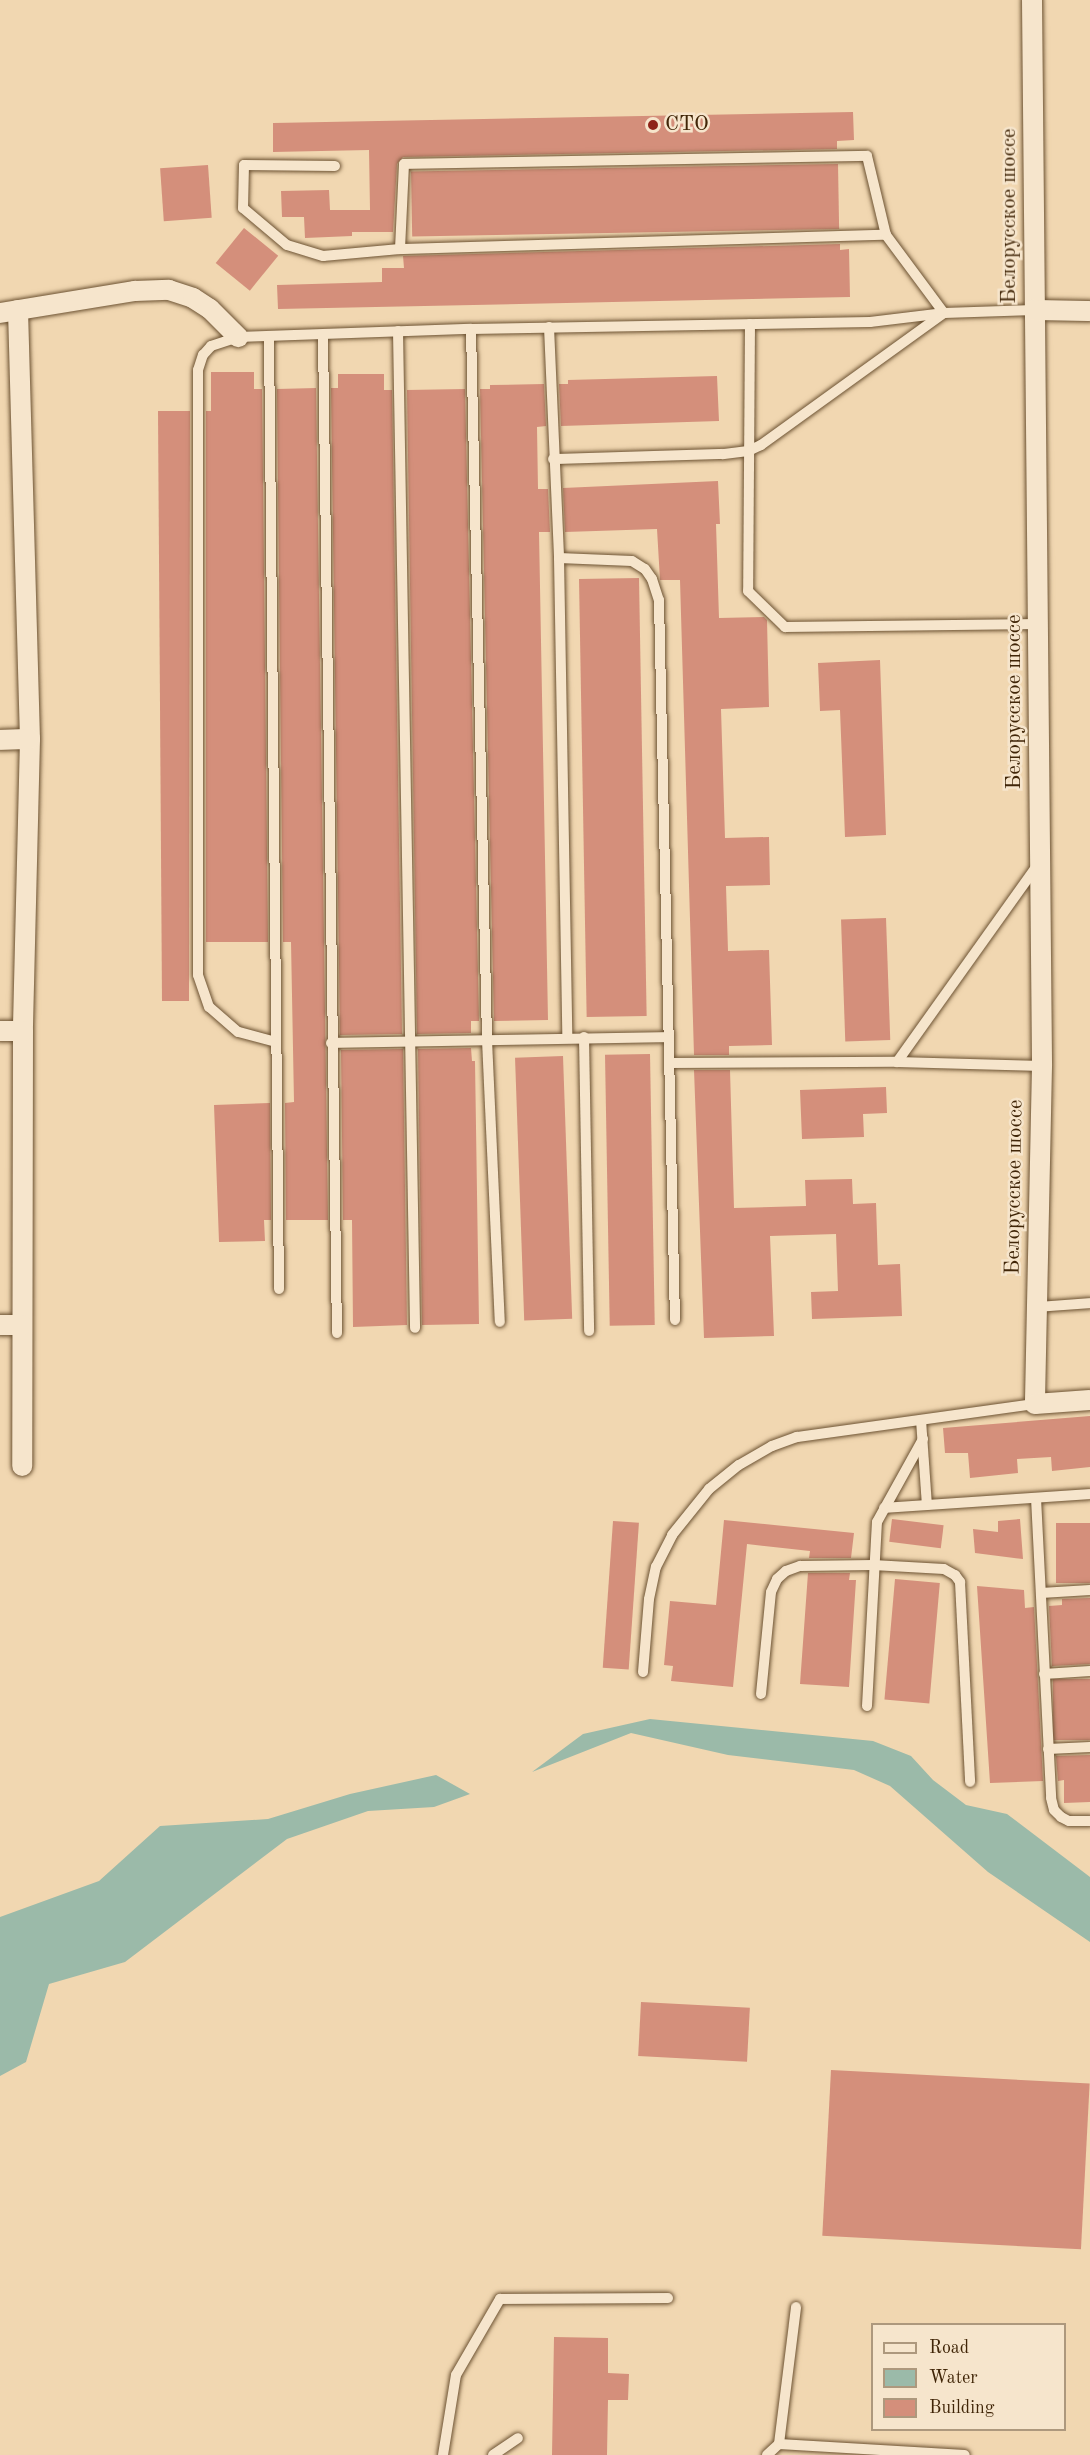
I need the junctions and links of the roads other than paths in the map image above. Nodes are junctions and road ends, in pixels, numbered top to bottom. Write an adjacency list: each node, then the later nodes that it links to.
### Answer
1 (1032, 0): 5 (street, Белорусское шоссе)
2 (335, 166): 4 (lane)
3 (886, 236): 4 (lane); 4 (lane); 8 (lane)
4 (400, 249)
5 (1034, 310): 7 (street); 8 (lane); 19 (street, Белорусское шоссе)
6 (9, 311): 15 (street); 20 (street)
7 (1090, 311)
8 (944, 313): 9 (lane); 16 (lane)
9 (750, 324): 10 (lane); 16 (lane)
10 (549, 327): 11 (lane); 17 (lane)
11 (471, 329): 12 (lane); 28 (lane)
12 (398, 331): 13 (lane); 29 (lane)
13 (324, 335): 14 (lane); 31 (lane)
14 (269, 336): 15 (lane); 30 (lane)
15 (238, 337): 30 (lane)
16 (748, 451): 17 (lane); 19 (lane)
17 (553, 459): 18 (lane)
18 (559, 558): 25 (lane); 27 (lane)
19 (1039, 624): 22 (street, Белорусское шоссе)
20 (30, 739): 21 (street); 24 (street)
21 (0, 740)
22 (1040, 861): 32 (lane); 34 (street, Белорусское шоссе)
23 (0, 1031): 24 (street)
24 (23, 1031): 41 (street)
25 (567, 1037): 26 (lane); 28 (lane)
26 (584, 1037): 27 (lane); 43 (lane)
27 (669, 1037): 33 (lane)
28 (487, 1040): 29 (lane); 39 (lane)
29 (410, 1041): 31 (lane); 42 (lane)
30 (276, 1042): 35 (lane)
31 (331, 1043): 44 (lane)
32 (897, 1062): 33 (lane); 34 (lane)
33 (669, 1063): 38 (lane)
34 (1042, 1066): 37 (street, Белорусское шоссе)
35 (279, 1289)
36 (1090, 1303): 37 (lane)
37 (1037, 1307): 46 (street, Белорусское шоссе)
38 (675, 1320)
39 (500, 1322)
40 (0, 1325): 41 (street)
41 (22, 1325): 49 (street)
42 (415, 1328)
43 (589, 1331)
44 (337, 1333)
45 (1090, 1400): 46 (street)
46 (1035, 1404): 47 (lane)
47 (921, 1420): 48 (lane); 58 (lane)
48 (923, 1439): 52 (lane); 53 (lane)
49 (22, 1466)
50 (1090, 1494): 51 (lane)
51 (1036, 1498): 52 (lane); 56 (lane)
52 (927, 1505): 53 (lane)
53 (884, 1508): 54 (lane)
54 (873, 1565): 60 (lane); 61 (lane); 64 (lane)
55 (1090, 1590): 56 (lane)
56 (1041, 1593): 59 (lane)
57 (1090, 1671): 59 (lane)
58 (643, 1672)
59 (1044, 1674): 63 (lane)
60 (762, 1694)
61 (867, 1706)
62 (1090, 1747): 63 (lane)
63 (1048, 1749): 65 (lane)
64 (970, 1782)
65 (1090, 1821)
66 (668, 2298): 70 (lane)
67 (796, 2307): 69 (lane)
68 (518, 2438): 71 (lane)
69 (779, 2444): 72 (lane); 73 (lane)
70 (443, 2455)
71 (493, 2455)
72 (767, 2455)
73 (965, 2455)

